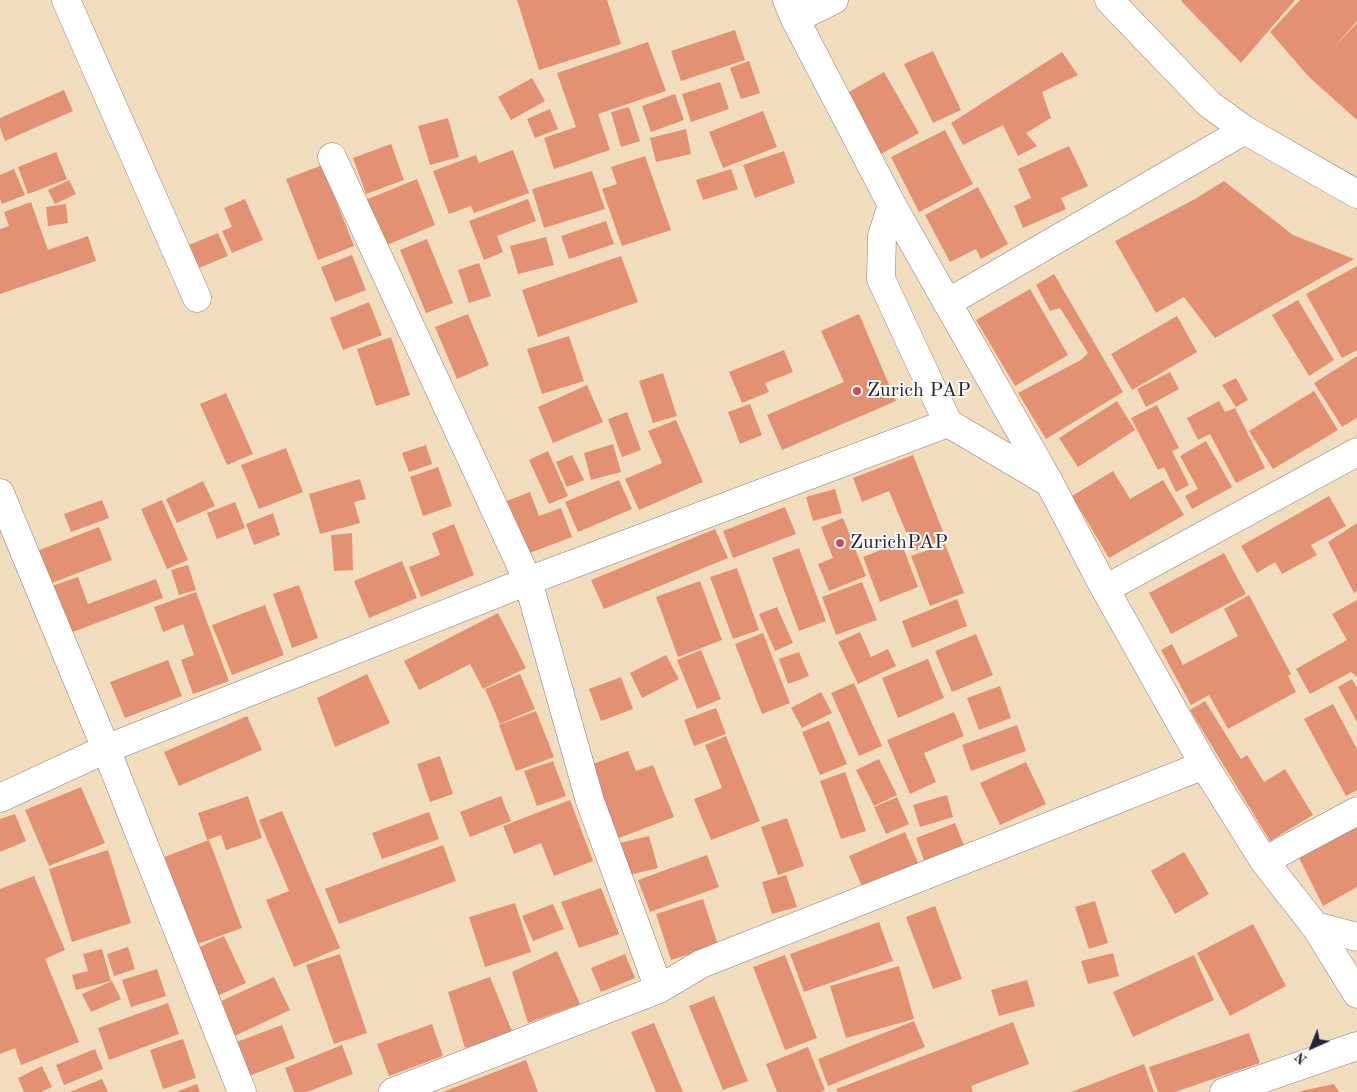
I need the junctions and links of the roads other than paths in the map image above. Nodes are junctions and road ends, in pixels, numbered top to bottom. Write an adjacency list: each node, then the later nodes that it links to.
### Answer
1 (66, 0): 9 (street)
2 (834, 0): 4 (street)
3 (1108, 0): 5 (street)
4 (791, 9): 8 (street)
5 (1245, 130): 7 (street); 10 (street)
6 (332, 157): 15 (street)
7 (1357, 194)
8 (892, 205): 10 (street); 11 (street)
9 (197, 298)
10 (947, 302): 13 (street)
11 (948, 423): 13 (street); 15 (street)
12 (1357, 452): 16 (street)
13 (1049, 482): 16 (street)
14 (0, 493): 17 (street)
15 (528, 581): 17 (street); 24 (street)
16 (1105, 588): 18 (street)
17 (106, 748): 19 (street); 27 (street)
18 (1204, 765): 21 (street); 24 (street)
19 (0, 798)
20 (1357, 811): 21 (street)
21 (1264, 861): 22 (street)
22 (1315, 926): 23 (street); 25 (street)
23 (1357, 937)
24 (659, 989): 28 (street)
25 (1357, 994)
26 (1357, 1046): 29 (street)
27 (242, 1092)
28 (393, 1092)
29 (1224, 1092)

